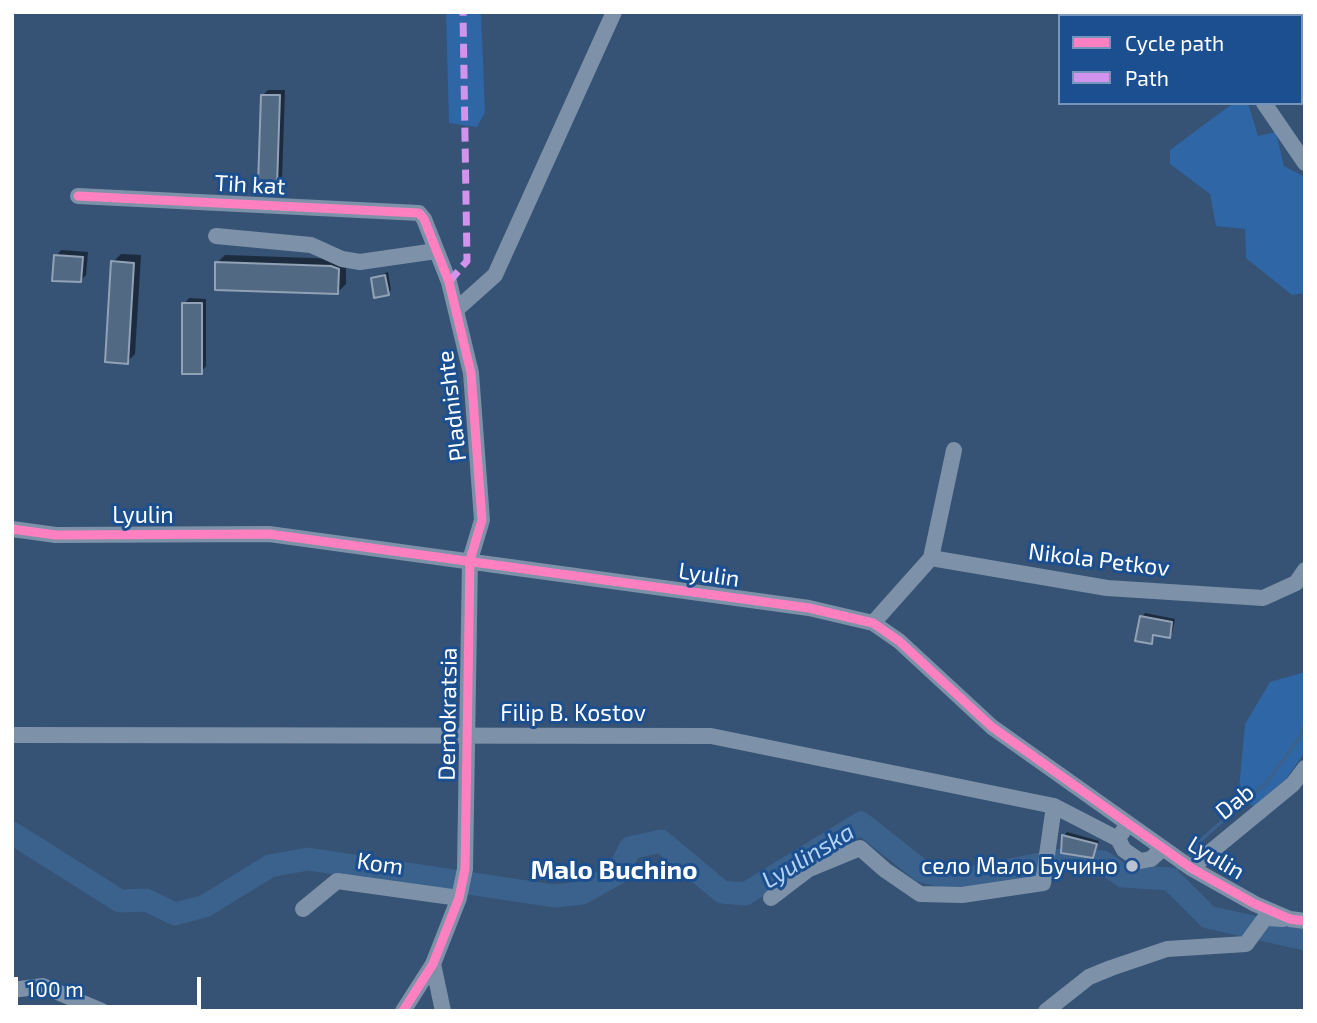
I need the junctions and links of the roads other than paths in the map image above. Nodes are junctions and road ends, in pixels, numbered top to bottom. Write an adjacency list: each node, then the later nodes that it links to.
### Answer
1 (614, 12): 8 (street)
2 (1265, 105): 3 (street)
3 (1305, 163)
4 (78, 196): 5 (street, Tih kat)
5 (419, 213): 7 (street, Pladnishte)
6 (216, 236): 7 (street)
7 (436, 251): 8 (street, Pladnishte)
8 (457, 309): 12 (street, Pladnishte)
9 (954, 450): 11 (street)
10 (12, 529): 12 (street, Lyulin)
11 (931, 558): 13 (street, Nikola Petkov); 14 (street)
12 (470, 560): 14 (street, Lyulin); 15 (street, Demokratsia)
13 (1305, 570)
14 (873, 623): 19 (street, Lyulin)
15 (467, 735): 16 (street, Filip B. Kostov); 18 (street, Filip B. Kostov); 23 (street, Demokratsia)
16 (12, 736)
17 (1305, 768): 22 (street, Dab)
18 (1054, 807): 20 (street, Filip B. Kostov); 24 (street)
19 (1127, 822): 20 (street); 21 (street, Lyulin)
20 (1118, 839): 21 (street, Filip B. Kostov)
21 (1163, 848): 22 (street, Lyulin)
22 (1191, 867): 26 (street, Lyulin)
23 (459, 898): 25 (street, Kom); 27 (street, Demokratsia)
24 (771, 898)
25 (303, 909)
26 (1298, 920): 32 (street)
27 (433, 964): 30 (street, Demokratsia); 31 (street)
28 (12, 990): 29 (street)
29 (102, 1011)
30 (403, 1011)
31 (443, 1011)
32 (1046, 1011)

